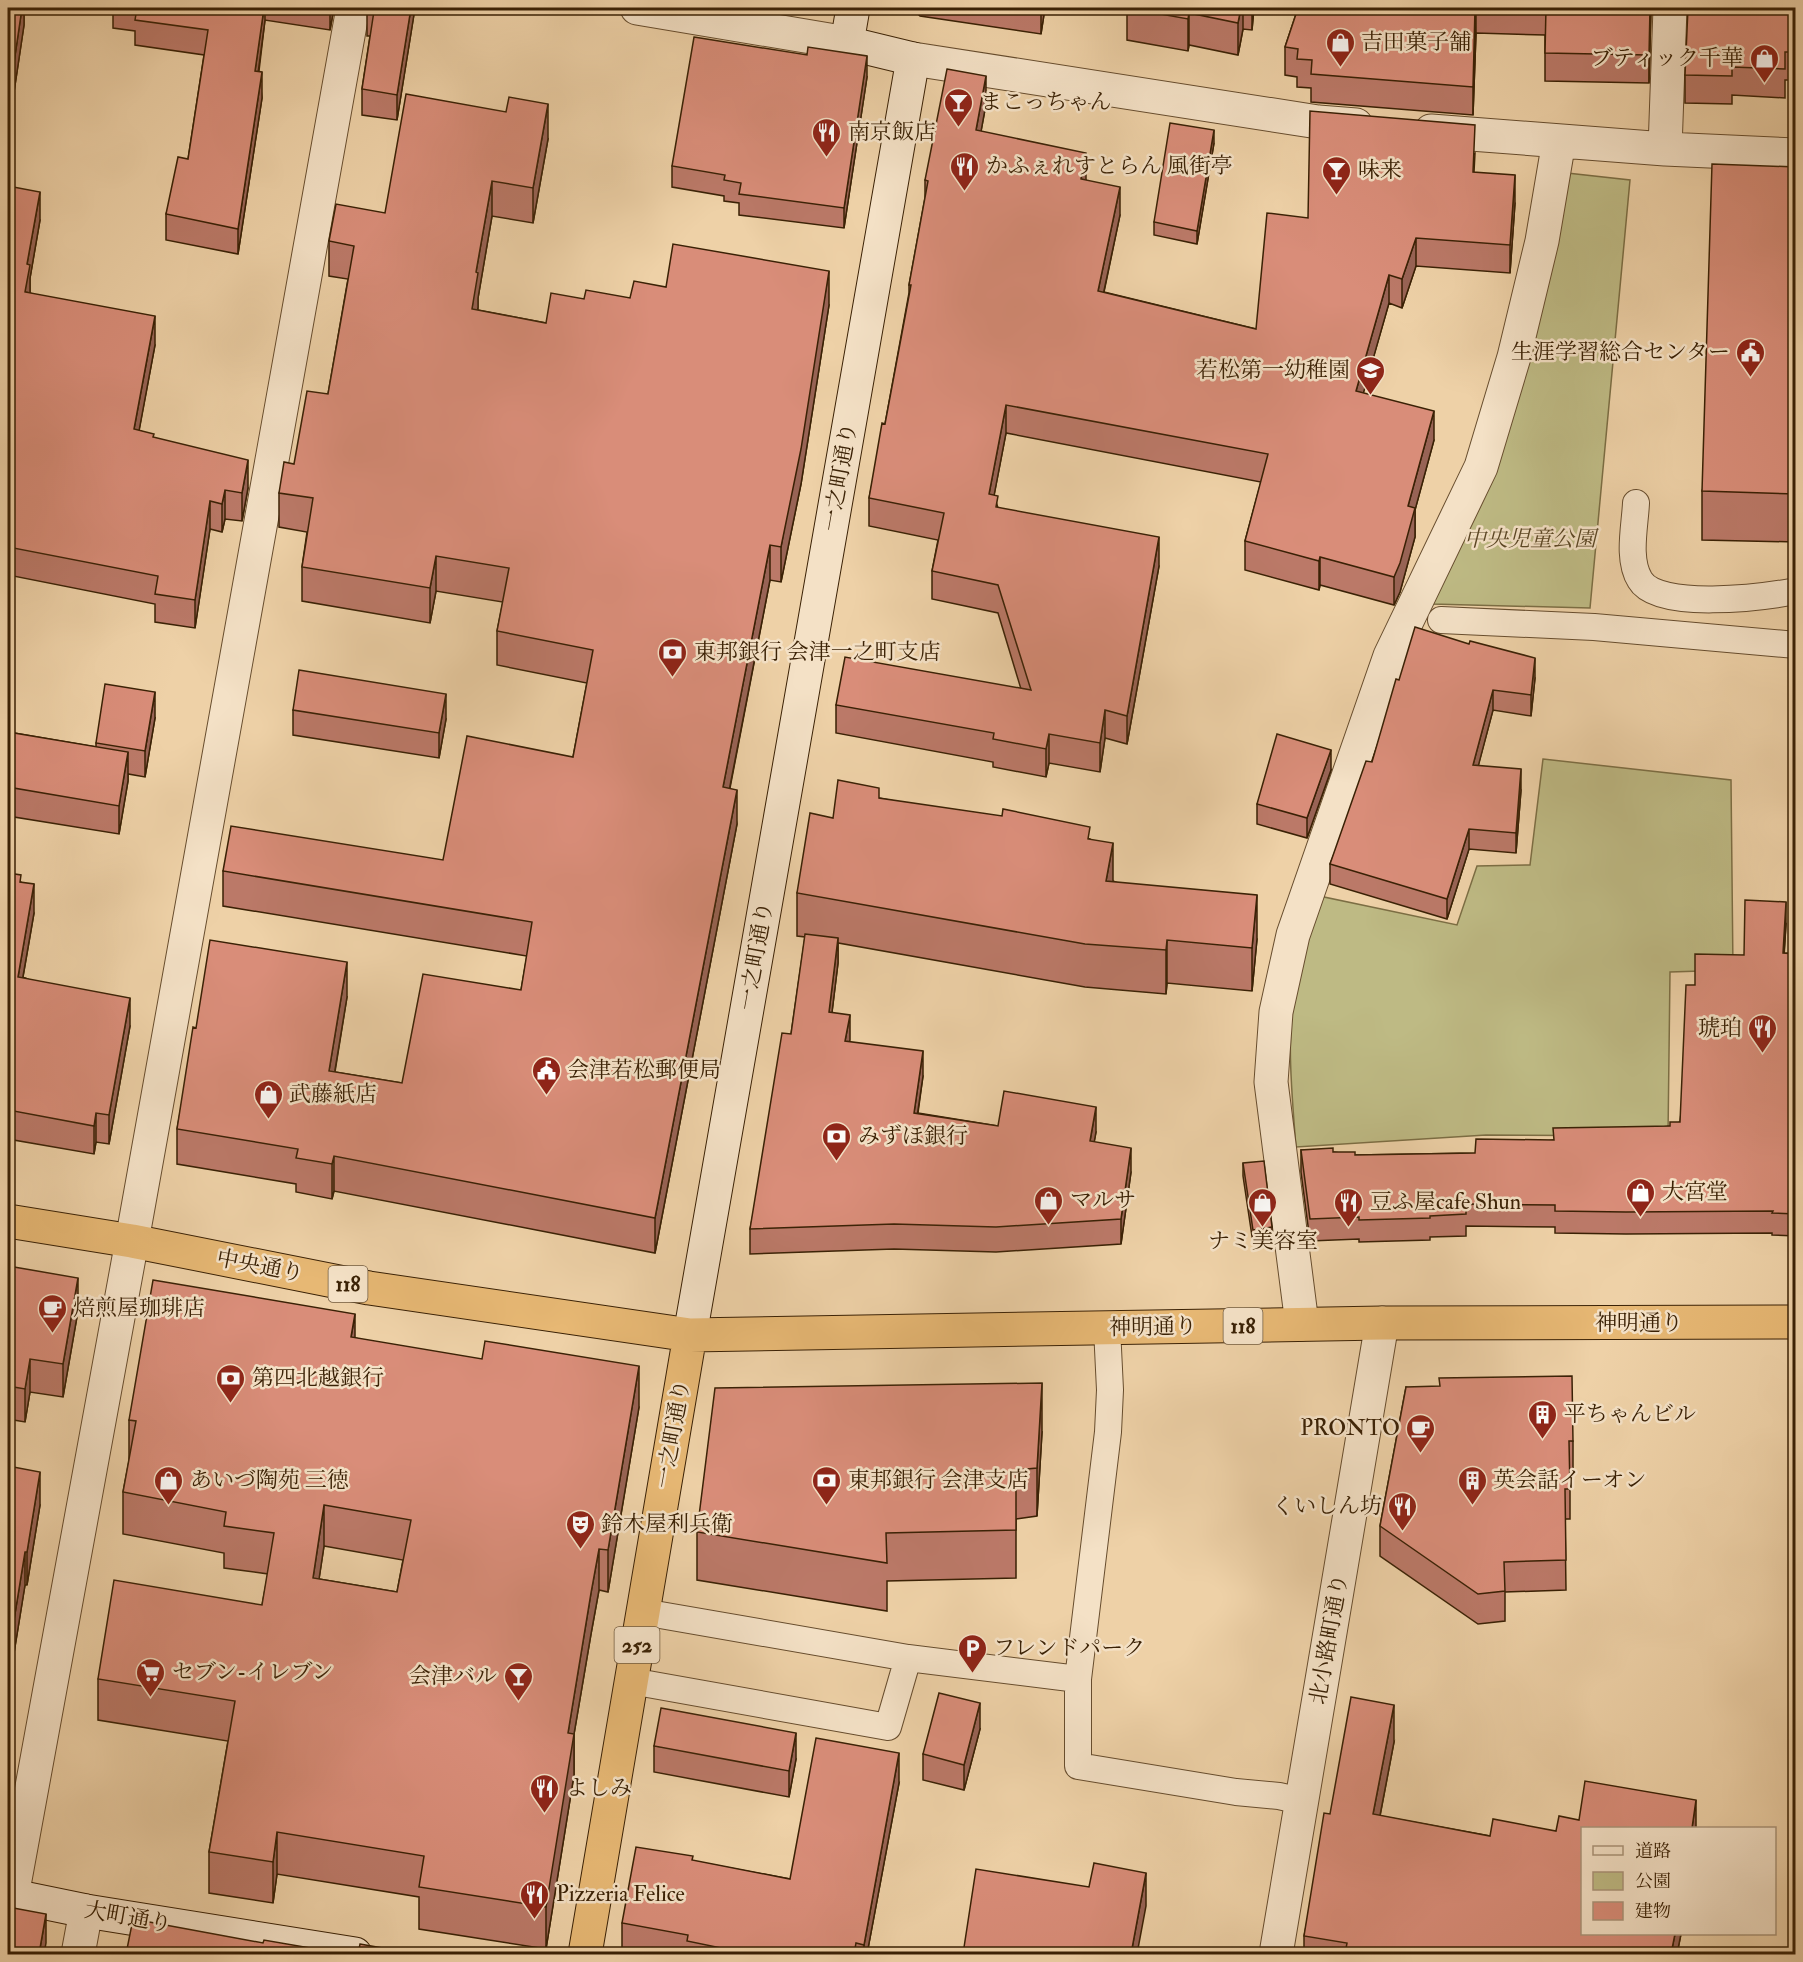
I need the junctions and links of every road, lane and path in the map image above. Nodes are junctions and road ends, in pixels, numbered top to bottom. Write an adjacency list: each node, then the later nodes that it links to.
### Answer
1 (353, 8): 15 (street)
2 (637, 8): 5 (street)
3 (853, 8): 5 (street)
4 (1670, 8): 8 (street)
5 (848, 43): 6 (street)
6 (913, 59): 7 (street); 20 (street, 一之町通り)
7 (1559, 141): 8 (street); 18 (street)
8 (1665, 149): 9 (street)
9 (1796, 155)
10 (1636, 503): 11 (lane)
11 (1796, 591)
12 (1441, 620): 13 (lane)
13 (1796, 645)
14 (8, 1221): 15 (highway, 中央通り / 118)
15 (132, 1241): 20 (highway, 中央通り / 118); 26 (street)
16 (1796, 1322): 17 (highway, 神明通り / 118)
17 (1382, 1323): 18 (highway, 神明通り / 118); 25 (street, 北小路町通り)
18 (1302, 1324): 19 (highway, 神明通り / 118)
19 (1107, 1328): 20 (highway, 神明通り / 118); 23 (lane)
20 (690, 1335): 21 (highway, 一之町通り / 252)
21 (643, 1612): 22 (lane); 24 (highway, 一之町通り / 252)
22 (908, 1658): 23 (lane); 24 (lane)
23 (1078, 1679): 25 (lane)
24 (631, 1681): 30 (highway, 一之町通り / 252)
25 (1301, 1801): 31 (street, 北小路町通り)
26 (10, 1895): 27 (street, 大町通り)
27 (86, 1911): 28 (street); 29 (street, 大町通り)
28 (78, 1954)
29 (355, 1954)
30 (585, 1954)
31 (1276, 1954)

